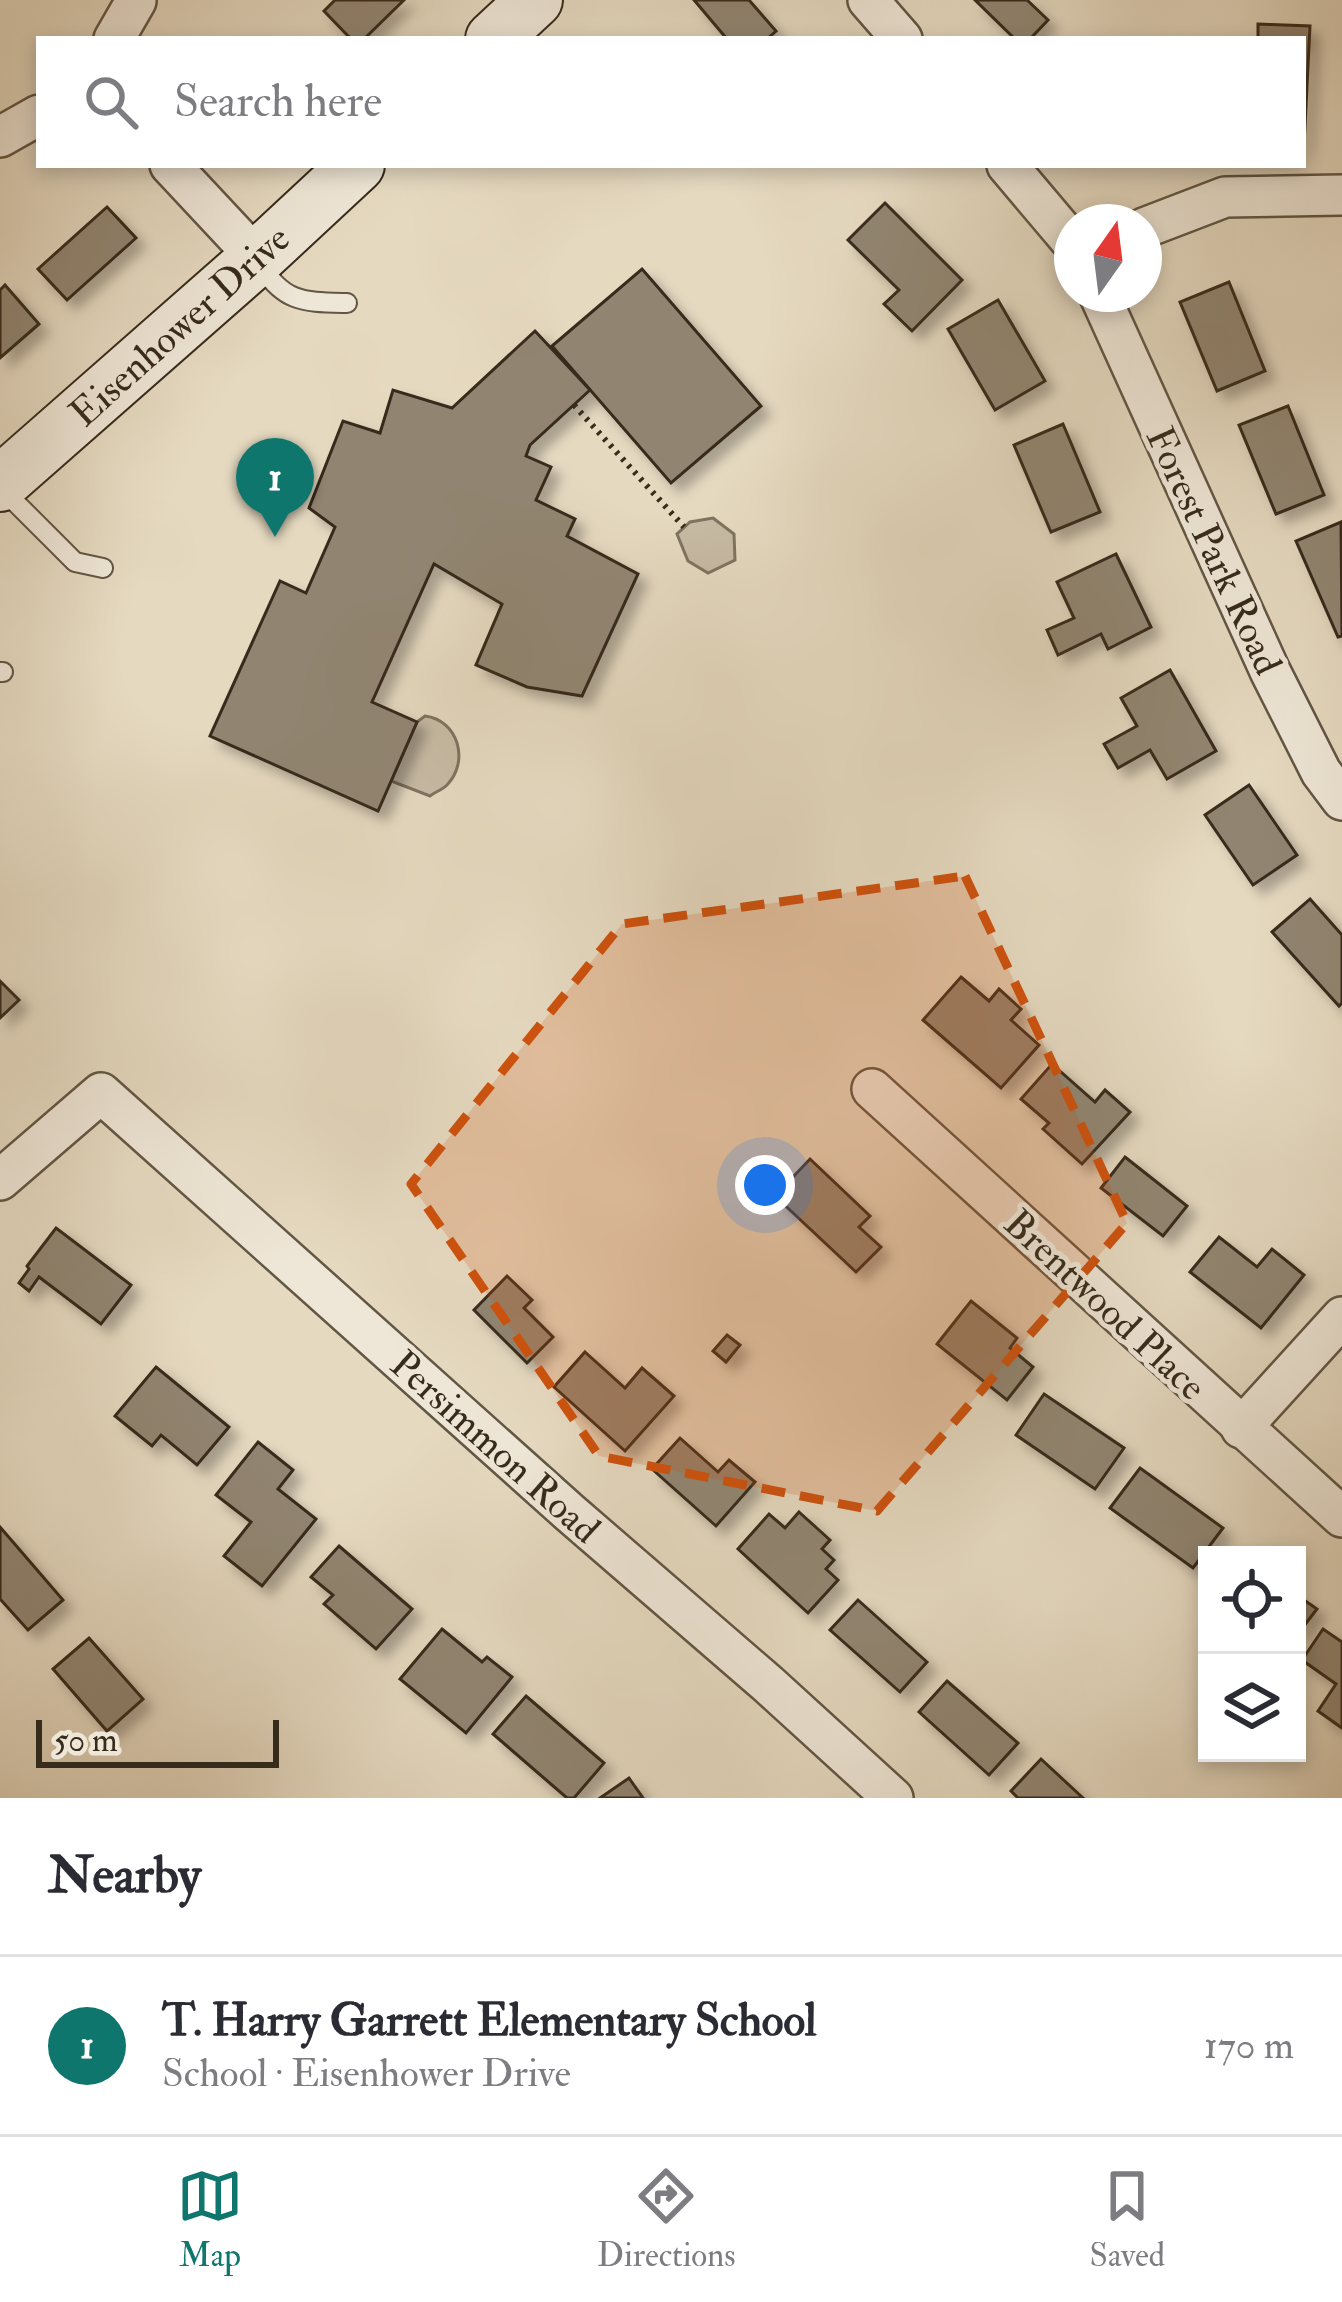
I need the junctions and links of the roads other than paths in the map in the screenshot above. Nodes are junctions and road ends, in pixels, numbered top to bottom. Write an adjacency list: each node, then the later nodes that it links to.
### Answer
1 (535, 0): 5 (street)
2 (868, 0): 6 (street)
3 (136, 1): 4 (street)
4 (116, 36)
5 (496, 36)
6 (899, 36)
7 (36, 117): 8 (street)
8 (0, 137)
9 (173, 168): 15 (street)
10 (355, 168): 15 (street, Eisenhower Drive)
11 (1010, 168): 13 (street)
12 (1342, 195): 14 (street)
13 (1054, 221)
14 (1162, 221)
15 (257, 258): 16 (lane); 18 (street, Eisenhower Drive)
16 (347, 303)
17 (1107, 312): 20 (street, Forest Park Road)
18 (0, 485): 19 (lane)
19 (103, 568)
20 (1342, 800)
21 (872, 1090): 24 (street, Brentwood Place)
22 (0, 1180): 26 (street, Persimmon Road)
23 (1342, 1317): 24 (street)
24 (1241, 1428): 25 (street, Brentwood Place)
25 (1342, 1517)
26 (893, 1798)

